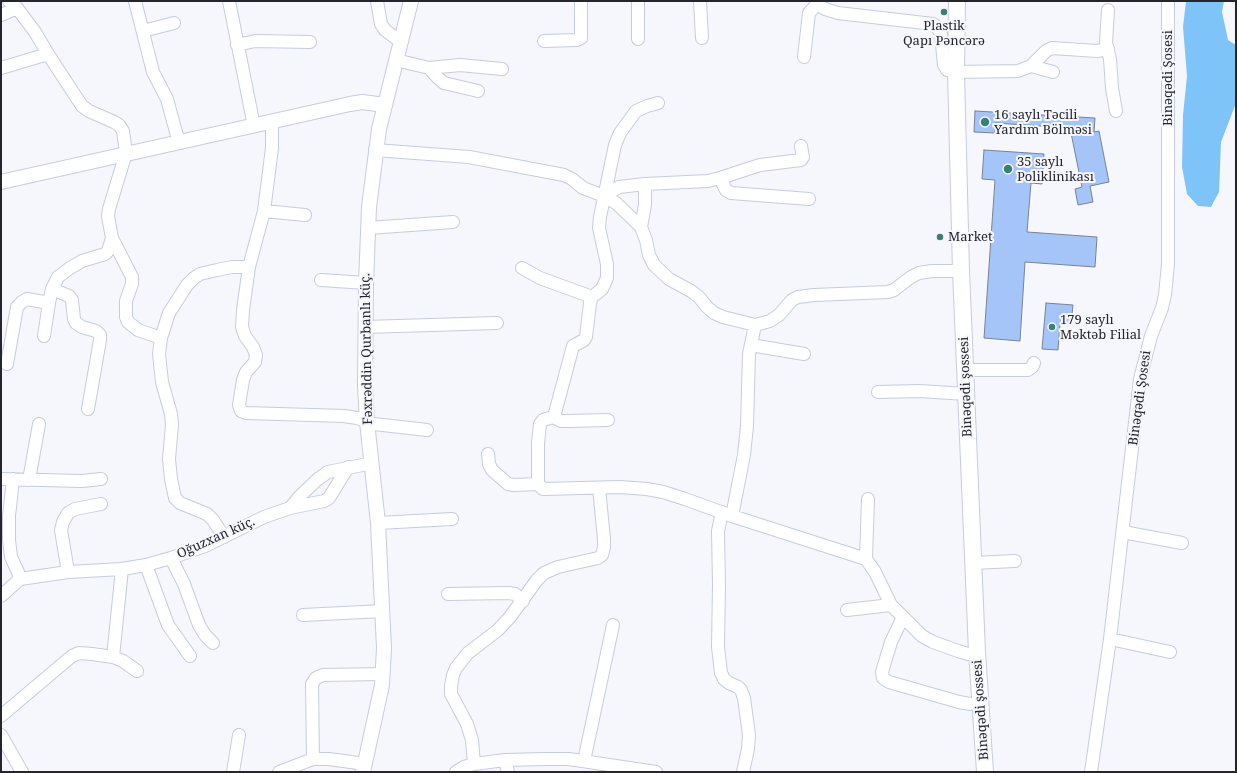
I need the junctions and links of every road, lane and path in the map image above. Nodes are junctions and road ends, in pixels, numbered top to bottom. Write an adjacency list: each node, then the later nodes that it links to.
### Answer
1 (135, 1): 15 (street)
2 (229, 1): 21 (street)
3 (377, 1): 20 (street)
4 (412, 1): 20 (street, Fəxrəddin Qurbanlı küç.)
5 (581, 1): 18 (street)
6 (638, 1): 17 (street)
7 (700, 1): 16 (street)
8 (957, 1): 30 (main road, Binəqədi şossesi)
9 (1168, 1): 93 (street, Binəqədi Şosesi)
10 (817, 2): 24 (street); 30 (street)
11 (13, 5): 13 (street); 23 (street)
12 (1108, 10): 22 (street)
13 (1, 15)
14 (174, 23): 15 (street)
15 (143, 31): 38 (street)
16 (702, 38)
17 (638, 39)
18 (544, 41)
19 (310, 42): 21 (street)
20 (401, 42): 25 (street, Fəxrəddin Qurbanlı küç.)
21 (237, 45): 37 (street)
22 (1108, 49): 26 (street); 35 (street)
23 (48, 54): 27 (street); 41 (street)
24 (804, 57)
25 (396, 60): 28 (street); 34 (street, Fəxrəddin Qurbanlı küç.)
26 (1031, 66): 30 (street); 31 (street)
27 (1, 68)
28 (429, 68): 29 (street); 32 (street)
29 (502, 69)
30 (956, 72): 55 (main road, Binəqədi şossesi)
31 (1053, 72)
32 (478, 91)
33 (658, 103): 45 (street)
34 (385, 105): 36 (street); 40 (street, Fəxrəddin Qurbanlı küç.)
35 (1116, 111)
36 (272, 121): 37 (street); 47 (street)
37 (254, 126): 38 (street)
38 (179, 143): 41 (street)
39 (801, 146): 42 (street)
40 (375, 150): 45 (street); 51 (street, Fəxrəddin Qurbanlı küç.)
41 (126, 153): 43 (street); 52 (street)
42 (720, 178): 44 (street); 46 (street)
43 (1, 182)
44 (645, 184): 45 (street); 50 (street)
45 (604, 196): 50 (street); 59 (street)
46 (809, 199)
47 (264, 211): 48 (street); 53 (street)
48 (305, 215)
49 (453, 222): 51 (street)
50 (641, 227): 62 (street)
51 (368, 228): 57 (street, Fəxrəddin Qurbanlı küç.)
52 (112, 238): 58 (street); 65 (street)
53 (249, 267): 65 (street); 76 (street)
54 (522, 268): 59 (street)
55 (962, 271): 62 (street); 70 (main road, Binəqədi şossesi)
56 (321, 280): 57 (street)
57 (366, 283): 63 (street, Fəxrəddin Qurbanlı küç.)
58 (52, 289): 60 (street); 73 (street)
59 (592, 297): 74 (street)
60 (49, 303): 64 (street); 69 (street)
61 (498, 323): 63 (street)
62 (755, 325): 66 (street)
63 (365, 327): 76 (street, Fəxrəddin Qurbanlı küç.)
64 (44, 336)
65 (161, 338): 94 (street)
66 (751, 346): 67 (street); 90 (street)
67 (804, 354)
68 (1034, 363): 70 (street)
69 (7, 364)
70 (965, 370): 72 (main road, Binəqədi şossesi)
71 (878, 392): 72 (street)
72 (966, 394): 100 (main road, Binəqədi şossesi)
73 (88, 409)
74 (553, 417): 75 (street); 85 (street)
75 (608, 420)
76 (367, 422): 78 (street); 80 (street, Fəxrəddin Qurbanlı küç.)
77 (39, 424): 84 (street)
78 (427, 430)
79 (488, 454): 85 (street)
80 (372, 463): 81 (street, Oğuzxan küç.); 92 (street, Fəxrəddin Qurbanlı küç.)
81 (348, 467): 89 (street, Oğuzxan küç.); 89 (street)
82 (7, 479): 84 (street); 96 (street)
83 (101, 479): 84 (street)
84 (29, 480)
85 (538, 484): 86 (street)
86 (599, 488): 90 (street); 107 (street)
87 (868, 499): 98 (street)
88 (100, 504): 103 (street)
89 (290, 508): 94 (street, Oğuzxan küç.)
90 (727, 514): 98 (street); 136 (street)
91 (452, 519): 92 (street)
92 (378, 523): 110 (street, Fəxrəddin Qurbanlı küç.)
93 (1123, 532): 95 (street); 114 (street, Binəqədi Şosesi)
94 (224, 537): 97 (street, Oğuzxan küç.)
95 (1182, 543)
96 (6, 558): 104 (street)
97 (171, 558): 101 (street, Oğuzxan küç.); 115 (street)
98 (866, 559): 108 (street)
99 (1015, 561): 100 (street)
100 (973, 563): 116 (main road, Binəqədi şossesi)
101 (146, 565): 102 (street, Oğuzxan küç.); 118 (street)
102 (122, 570): 103 (street, Oğuzxan küç.); 119 (street)
103 (68, 572): 104 (street, Oğuzxan küç.)
104 (20, 579): 106 (street)
105 (448, 594): 107 (street)
106 (1, 596)
107 (523, 601): 128 (street)
108 (891, 605): 109 (street); 112 (street)
109 (847, 610)
110 (383, 611): 111 (street); 121 (street, Fəxrəddin Qurbanlı küç.)
111 (303, 615)
112 (903, 617): 116 (street); 122 (street)
113 (613, 625): 127 (street)
114 (1110, 639): 117 (street); 138 (street, Binəqədi Şosesi)
115 (213, 643)
116 (977, 652): 122 (main road, Binəqədi şossesi)
117 (1170, 652)
118 (190, 656)
119 (113, 657): 120 (street); 123 (street)
120 (137, 671)
121 (383, 674): 126 (street); 130 (street, Fəxrəddin Qurbanlı küç.)
122 (981, 703): 137 (main road, Binəqədi şossesi)
123 (1, 716)
124 (1, 735): 132 (street)
125 (239, 735): 133 (street)
126 (313, 759): 130 (street); 131 (street)
127 (584, 761): 129 (street); 135 (street)
128 (474, 764): 129 (street); 134 (street)
129 (506, 766)
130 (364, 768)
131 (284, 771)
132 (22, 772)
133 (233, 772)
134 (456, 772)
135 (656, 772)
136 (743, 772)
137 (985, 772)
138 (1091, 772)

